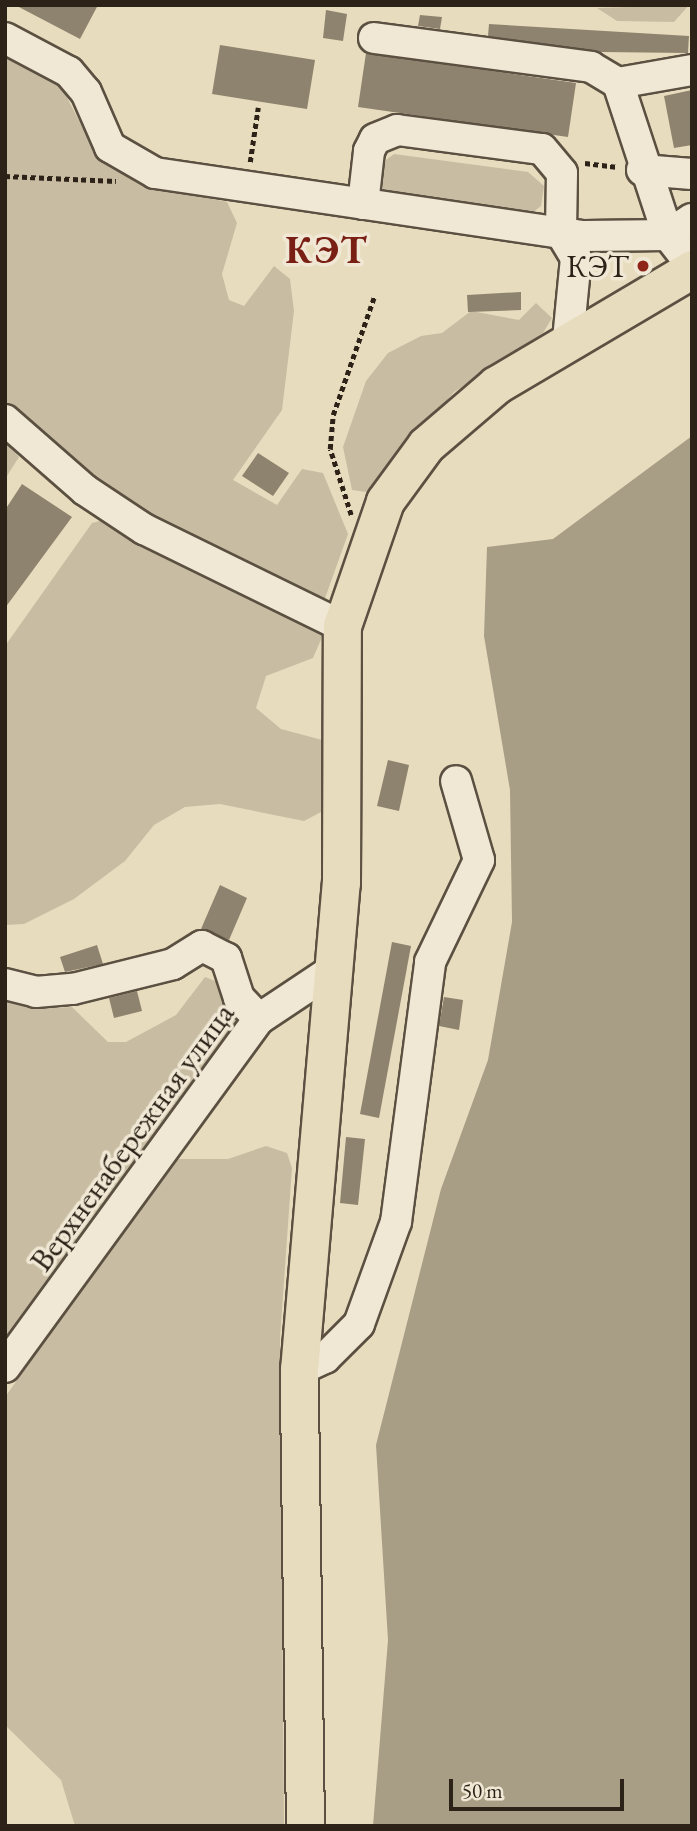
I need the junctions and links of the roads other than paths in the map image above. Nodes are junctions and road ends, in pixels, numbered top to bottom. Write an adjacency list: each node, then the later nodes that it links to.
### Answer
1 (5, 38): 7 (street)
2 (374, 38): 4 (street)
3 (692, 70): 4 (street)
4 (618, 83): 5 (street)
5 (642, 170): 6 (street); 8 (street)
6 (692, 174)
7 (363, 204): 9 (street); 9 (street)
8 (680, 227): 9 (street); 10 (street)
9 (561, 233): 11 (street)
10 (692, 267): 11 (main road)
11 (568, 339): 13 (main road)
12 (5, 420): 13 (street)
13 (342, 626): 15 (main road)
14 (456, 780): 19 (street)
15 (334, 969): 17 (street, Верхненабережная улица); 19 (main road)
16 (5, 984): 17 (street)
17 (259, 1019): 18 (street, Верхненабережная улица)
18 (5, 1367)
19 (299, 1370): 20 (main road)
20 (306, 1826)

